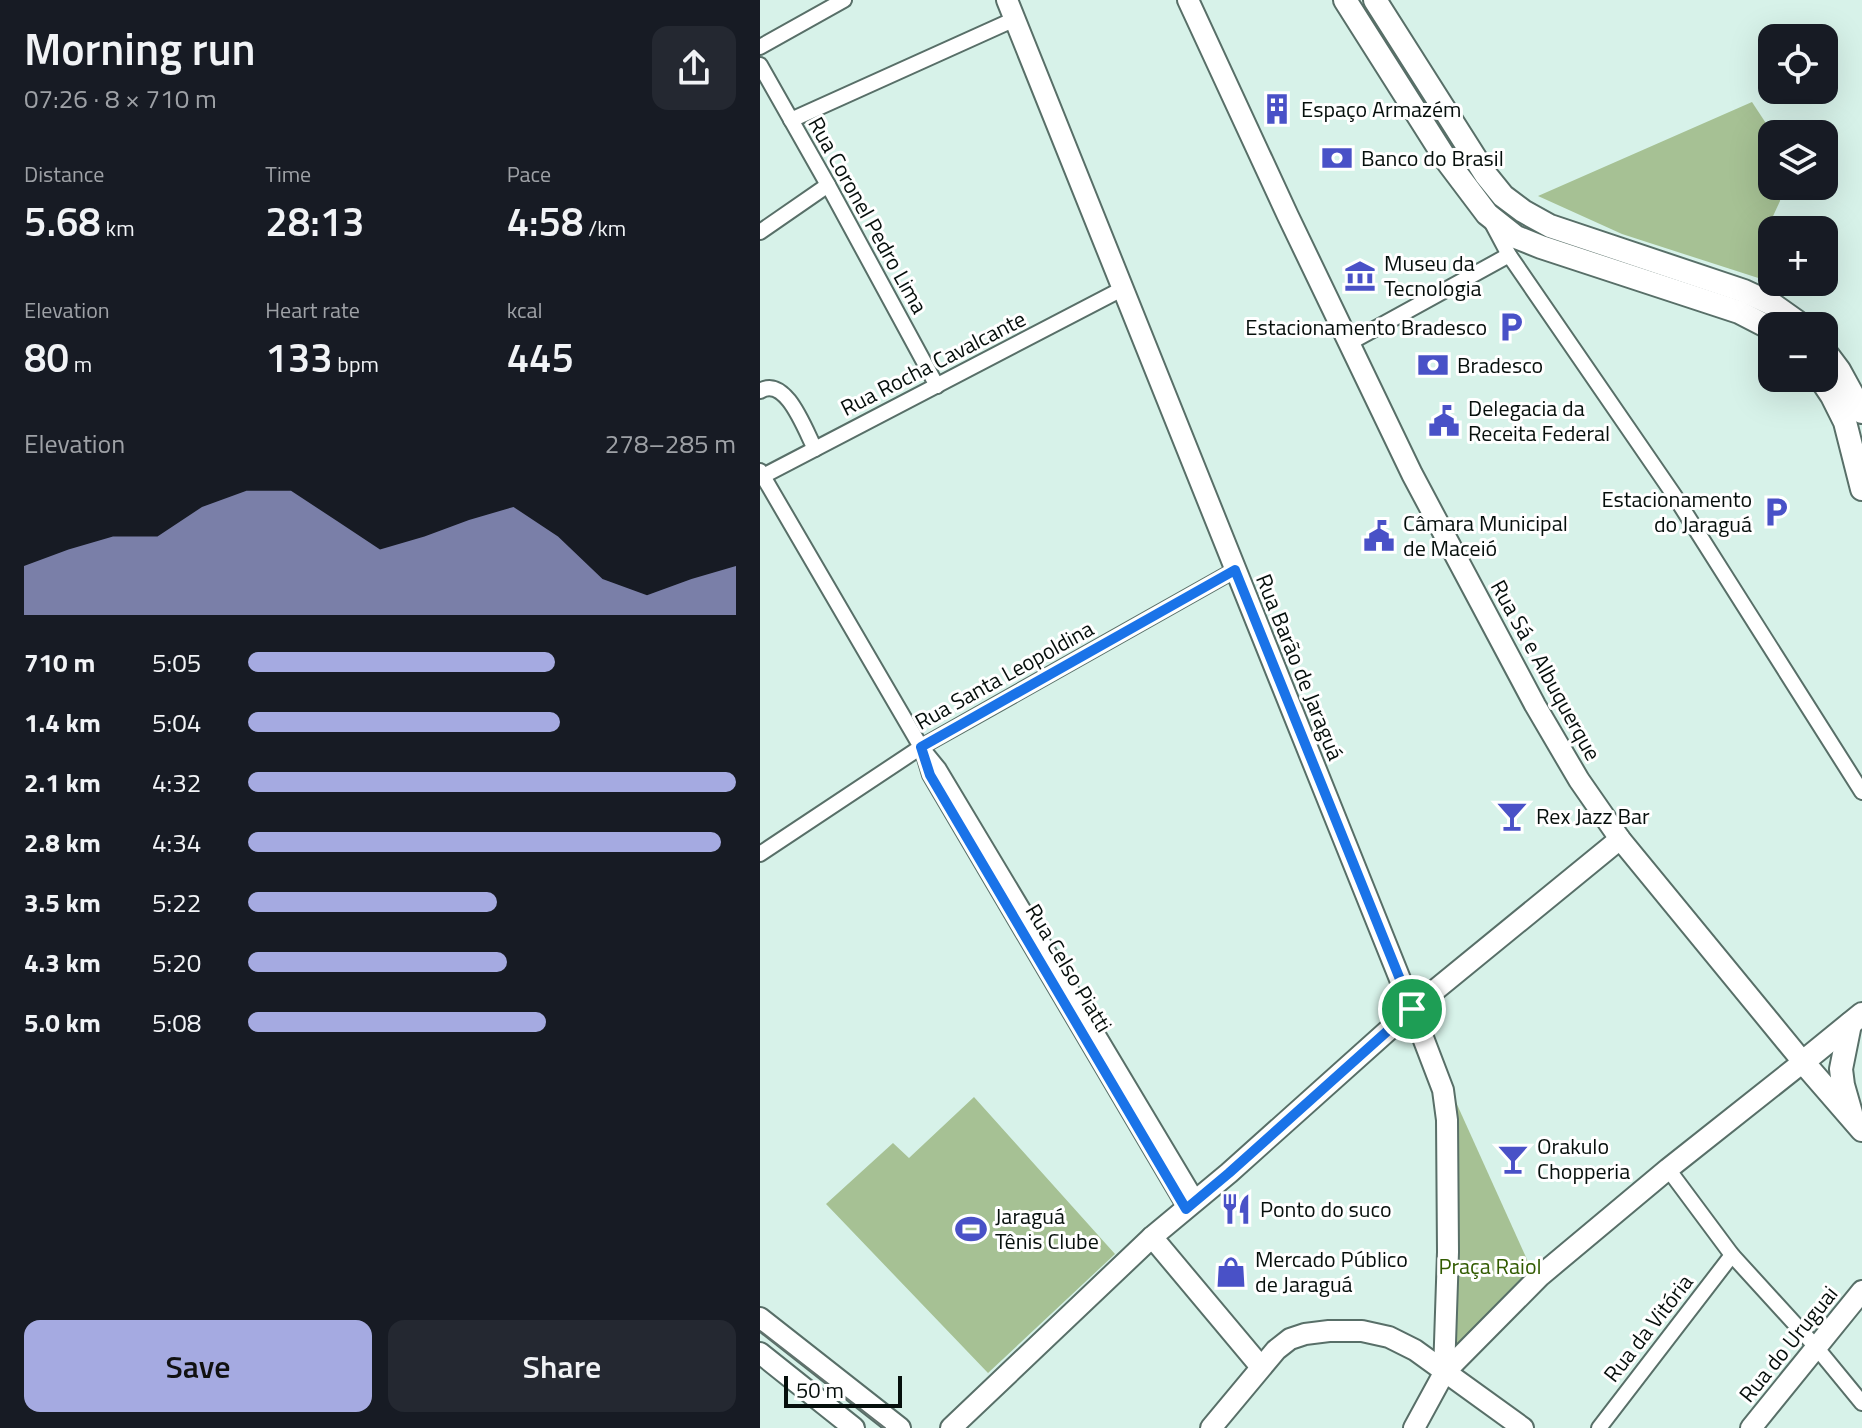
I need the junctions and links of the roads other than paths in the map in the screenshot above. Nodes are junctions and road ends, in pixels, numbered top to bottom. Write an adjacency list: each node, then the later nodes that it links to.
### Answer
1 (844, 0): 6 (street)
2 (1188, 0): 16 (street, Rua Sá e Albuquerque)
3 (1345, 0): 10 (main road)
4 (1375, 0): 14 (main road)
5 (1011, 5): 8 (street); 13 (street, Rua Barão de Jaraguá)
6 (760, 47)
7 (760, 65): 8 (street, Rua Coronel Pedro Lima)
8 (791, 120): 9 (street, Rua Coronel Pedro Lima)
9 (828, 185): 11 (street); 18 (street, Rua Coronel Pedro Lima)
10 (1487, 214): 12 (street); 15 (main road)
11 (760, 232)
12 (1509, 255): 16 (street); 27 (street)
13 (1122, 289): 18 (street, Rua Rocha Cavalcante); 25 (street, Rua Barão de Jaraguá)
14 (1785, 312)
15 (1758, 322)
16 (1349, 343): 28 (street, Rua Sá e Albuquerque)
17 (1838, 369): 21 (main road)
18 (937, 386): 22 (street, Rua Rocha Cavalcante)
19 (760, 391): 22 (street)
20 (1829, 392): 24 (main road)
21 (1862, 412)
22 (815, 449): 23 (street, Rua Rocha Cavalcante)
23 (762, 473): 26 (street, Rua Celso Piatti)
24 (1862, 489)
25 (1235, 570): 26 (street, Rua Santa Leopoldina); 30 (street, Rua Barão de Jaraguá)
26 (921, 747): 29 (street, Rua Santa Leopoldina); 35 (street, Rua Celso Piatti)
27 (1862, 792)
28 (1620, 839): 30 (street); 32 (street, Rua Sá e Albuquerque)
29 (760, 854)
30 (1412, 1009): 35 (street); 43 (street, Rua Barão de Jaraguá)
31 (1856, 1019): 32 (main road); 33 (main road)
32 (1803, 1062): 33 (main road); 34 (street)
33 (1857, 1125)
34 (1668, 1169): 37 (street); 43 (street)
35 (1192, 1205): 36 (street)
36 (1152, 1237): 42 (street); 47 (street)
37 (1732, 1255): 40 (street); 51 (street, Rua da Vitória)
38 (1862, 1291): 40 (street, Rua do Uruguai)
39 (760, 1318): 46 (street)
40 (1816, 1347): 44 (street); 52 (street, Rua do Uruguai)
41 (760, 1353): 45 (street)
42 (1261, 1367): 43 (street); 48 (street)
43 (1444, 1373): 49 (street); 50 (street)
44 (1862, 1403)
45 (854, 1428)
46 (900, 1428)
47 (951, 1428)
48 (1211, 1428)
49 (1414, 1428)
50 (1523, 1428)
51 (1599, 1428)
52 (1751, 1428)

